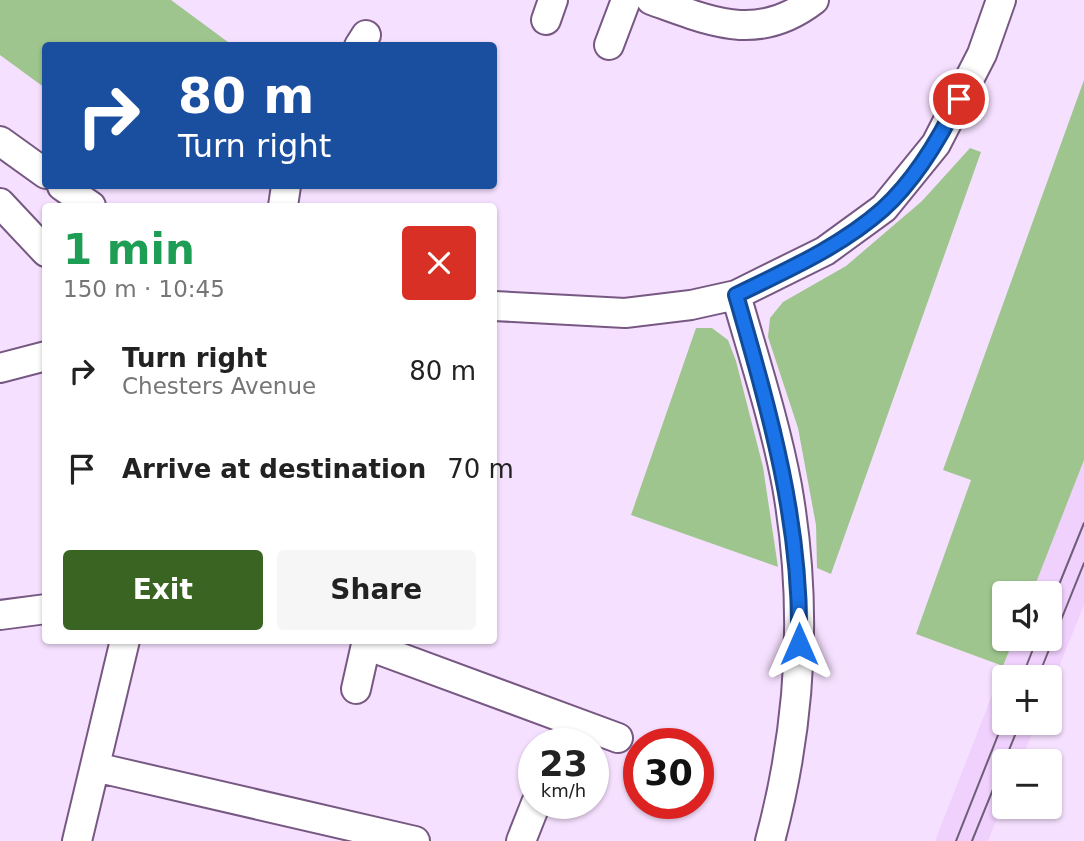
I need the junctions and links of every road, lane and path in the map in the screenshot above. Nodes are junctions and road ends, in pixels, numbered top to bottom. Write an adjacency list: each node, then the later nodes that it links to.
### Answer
1 (626, 0): 5 (street)
2 (651, 0): 3 (street)
3 (814, 0)
4 (1001, 0): 12 (street)
5 (609, 45)
6 (3, 149): 7 (street)
7 (42, 172)
8 (66, 189): 10 (street)
9 (0, 203): 11 (street)
10 (87, 203)
11 (42, 248)
12 (736, 295): 13 (street); 30 (street)
13 (497, 306)
14 (42, 357): 15 (street)
15 (0, 368)
16 (42, 610): 17 (street)
17 (0, 615)
18 (124, 644): 25 (street)
19 (367, 644): 21 (street)
20 (369, 644): 22 (street)
21 (356, 689)
22 (557, 728)
23 (609, 737): 24 (street)
24 (618, 738)
25 (95, 767): 27 (street); 28 (street)
26 (530, 819): 29 (street)
27 (77, 841)
28 (415, 841)
29 (521, 841)
30 (770, 841)

